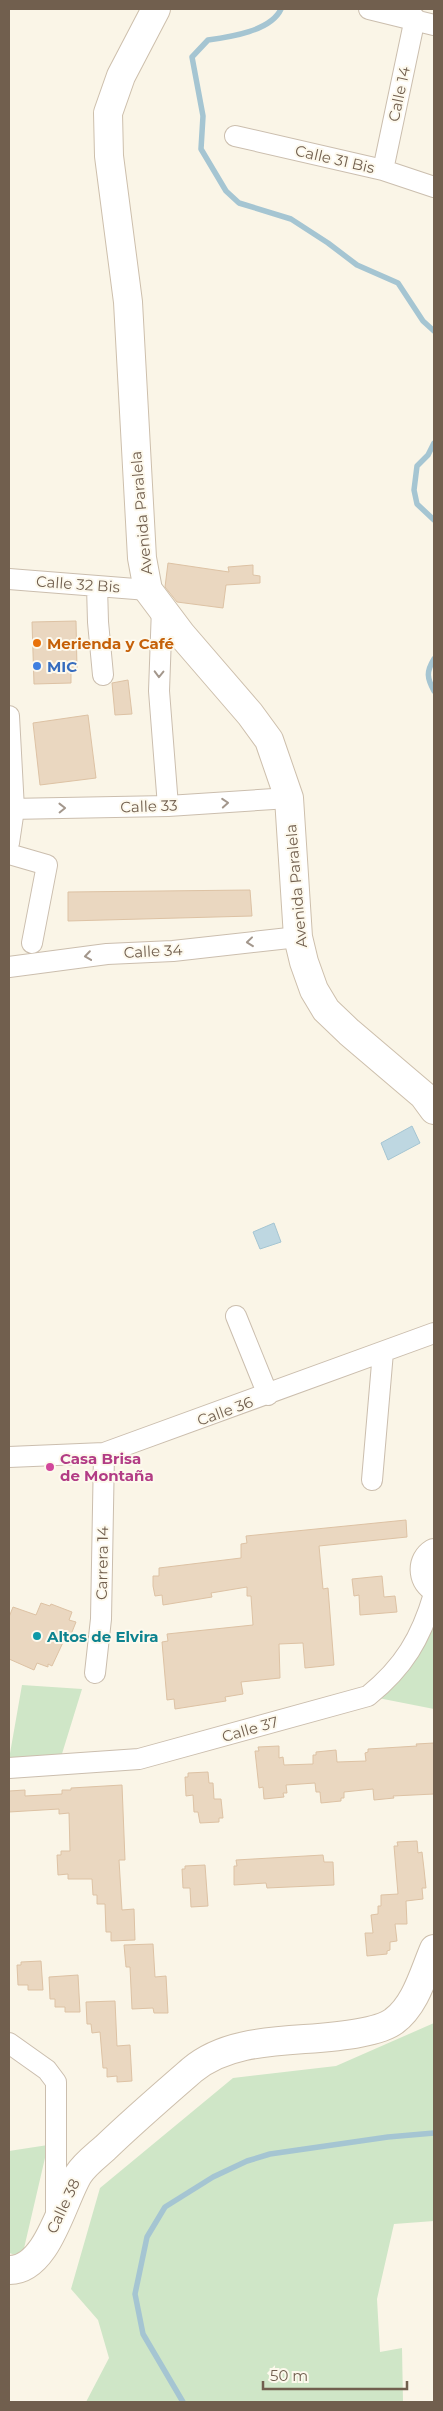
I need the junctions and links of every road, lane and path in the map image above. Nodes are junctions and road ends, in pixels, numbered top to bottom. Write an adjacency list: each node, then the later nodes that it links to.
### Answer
1 (156, 9): 10 (main road, Avenida Paralela)
2 (369, 9): 3 (street)
3 (415, 18): 4 (street); 6 (street, Calle 14)
4 (434, 24)
5 (235, 136): 6 (street, Calle 31 Bis)
6 (383, 170): 7 (street, Calle 31 Bis)
7 (434, 187)
8 (9, 579): 9 (street, Calle 32 Bis)
9 (97, 586): 10 (street, Calle 32 Bis); 11 (street)
10 (155, 599): 13 (main road, Avenida Paralela); 14 (street, one-way to 14)
11 (103, 675)
12 (9, 716): 15 (street)
13 (289, 798): 14 (street, Calle 33, one-way to 13); 18 (main road, Avenida Paralela)
14 (168, 806): 15 (street, Calle 33, one-way to 14)
15 (11, 809): 16 (street)
16 (9, 844)
17 (9, 854): 19 (street)
18 (298, 937): 20 (street, Calle 34, one-way to 20); 21 (main road, Avenida Paralela)
19 (32, 943)
20 (9, 967)
21 (434, 1110)
22 (236, 1316): 25 (street)
23 (434, 1333): 24 (street, Calle 36)
24 (383, 1352): 25 (street, Calle 36); 28 (street)
25 (268, 1395): 26 (street, Calle 36)
26 (104, 1454): 27 (street, Calle 36); 32 (street, Carrera 14)
27 (9, 1457)
28 (372, 1480)
29 (434, 1553): 30 (main road)
30 (434, 1587)
31 (434, 1594): 33 (street, Calle 37)
32 (95, 1673)
33 (9, 1768)
34 (434, 1949): 36 (main road, Calle 38)
35 (9, 2042): 36 (street)
36 (56, 2221): 37 (main road, Calle 38)
37 (9, 2270)

